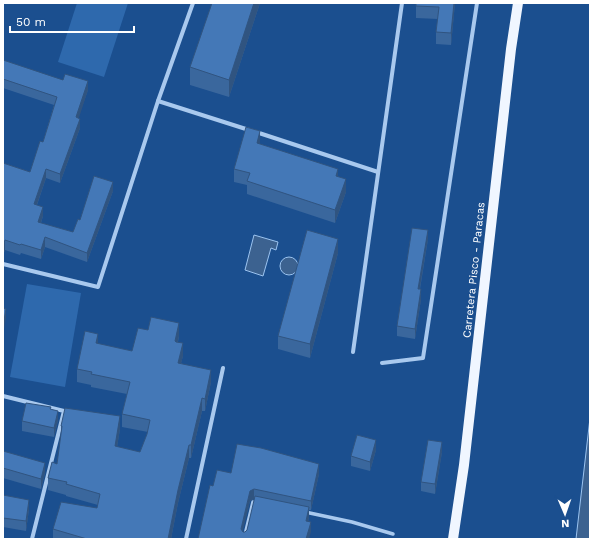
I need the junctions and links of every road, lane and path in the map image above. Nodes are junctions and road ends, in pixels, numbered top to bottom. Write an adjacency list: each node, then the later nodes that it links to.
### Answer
1 (193, 3): 5 (street)
2 (402, 3): 6 (street)
3 (477, 3): 9 (street)
4 (518, 3): 18 (main road, Carretera Pisco - Paracas)
5 (158, 101): 6 (street); 7 (street)
6 (378, 172): 8 (street)
7 (3, 264)
8 (353, 352)
9 (382, 363)
10 (224, 368): 16 (street)
11 (3, 396): 15 (street)
12 (260, 503): 17 (street)
13 (301, 511): 14 (street)
14 (393, 534)
15 (32, 539)
16 (186, 539)
17 (244, 539)
18 (453, 539)

